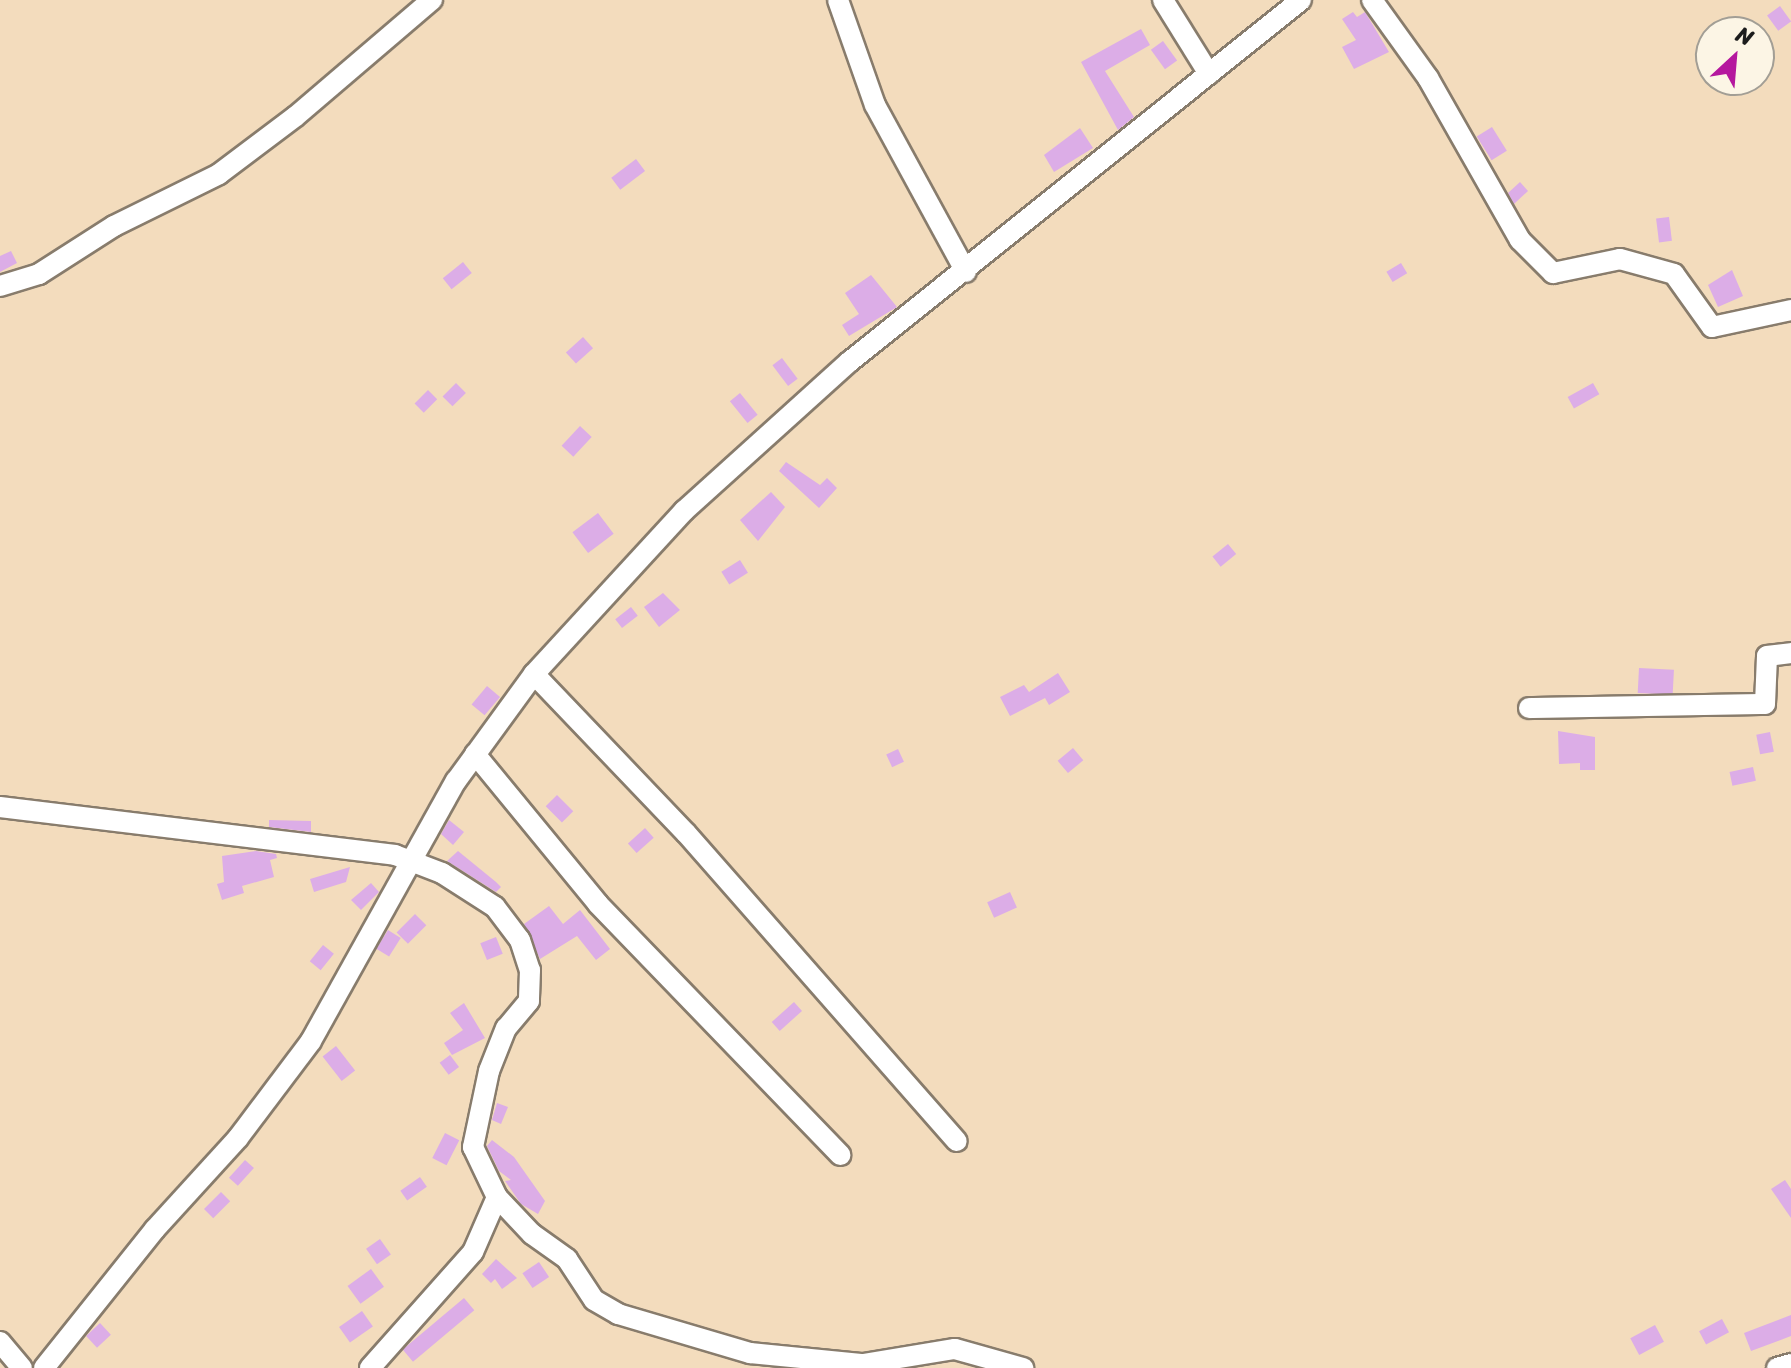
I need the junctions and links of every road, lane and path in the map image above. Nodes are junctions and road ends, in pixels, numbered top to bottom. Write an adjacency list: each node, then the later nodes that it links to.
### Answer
1 (432, 0): 8 (street)
2 (838, 0): 7 (street)
3 (1163, 0): 6 (street)
4 (1301, 0): 6 (street)
5 (1372, 0): 9 (street)
6 (1209, 74): 7 (street)
7 (966, 272): 11 (street)
8 (0, 286)
9 (1791, 310)
10 (1791, 653): 12 (street)
11 (534, 674): 13 (street); 16 (street)
12 (1529, 708)
13 (475, 754): 15 (street); 17 (street)
14 (0, 807): 15 (street)
15 (410, 860): 18 (street); 22 (street)
16 (957, 1141)
17 (840, 1155)
18 (497, 1197): 23 (street); 24 (street)
19 (0, 1342): 21 (street)
20 (1791, 1364): 25 (street)
21 (22, 1368)
22 (44, 1368)
23 (370, 1368)
24 (1023, 1368)
25 (1777, 1368)

